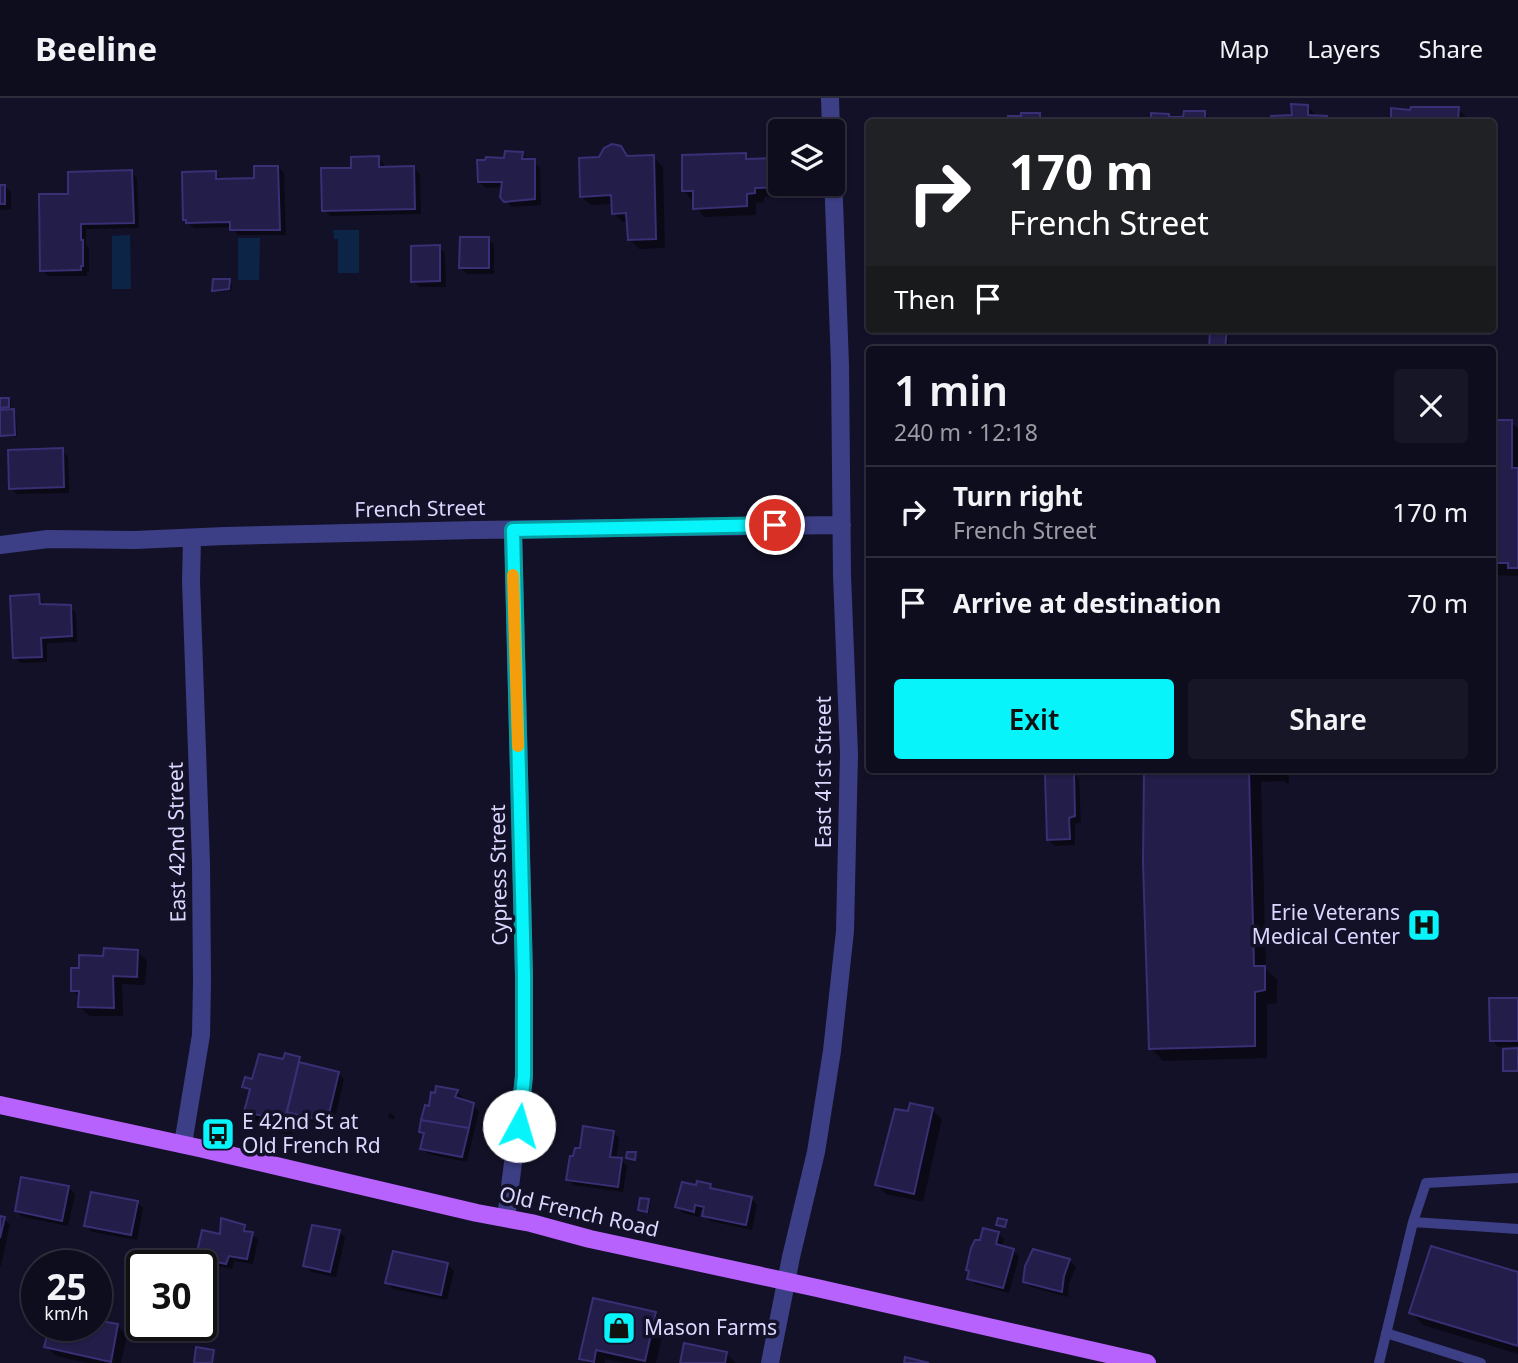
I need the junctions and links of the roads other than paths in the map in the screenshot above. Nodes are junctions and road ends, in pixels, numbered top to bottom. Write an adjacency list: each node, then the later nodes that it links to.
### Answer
1 (830, 98): 2 (street)
2 (831, 119)
3 (834, 196): 4 (street, East 41st Street)
4 (842, 525): 5 (street, French Street); 14 (street, East 41st Street)
5 (513, 530): 6 (street, French Street); 11 (street, Cypress Street)
6 (192, 538): 7 (street, French Street); 9 (street, East 42nd Street)
7 (0, 545)
8 (0, 1105): 9 (main road, Old French Road)
9 (183, 1144): 11 (main road, Old French Road)
10 (1518, 1178): 12 (lane)
11 (506, 1218): 14 (main road, Old French Road)
12 (1413, 1222): 13 (lane); 15 (lane)
13 (1518, 1229)
14 (786, 1281): 16 (street, East 41st Street); 17 (main road, Old French Road)
15 (1386, 1333): 18 (lane); 19 (lane)
16 (771, 1363)
17 (1147, 1363)
18 (1379, 1363)
19 (1481, 1363)

